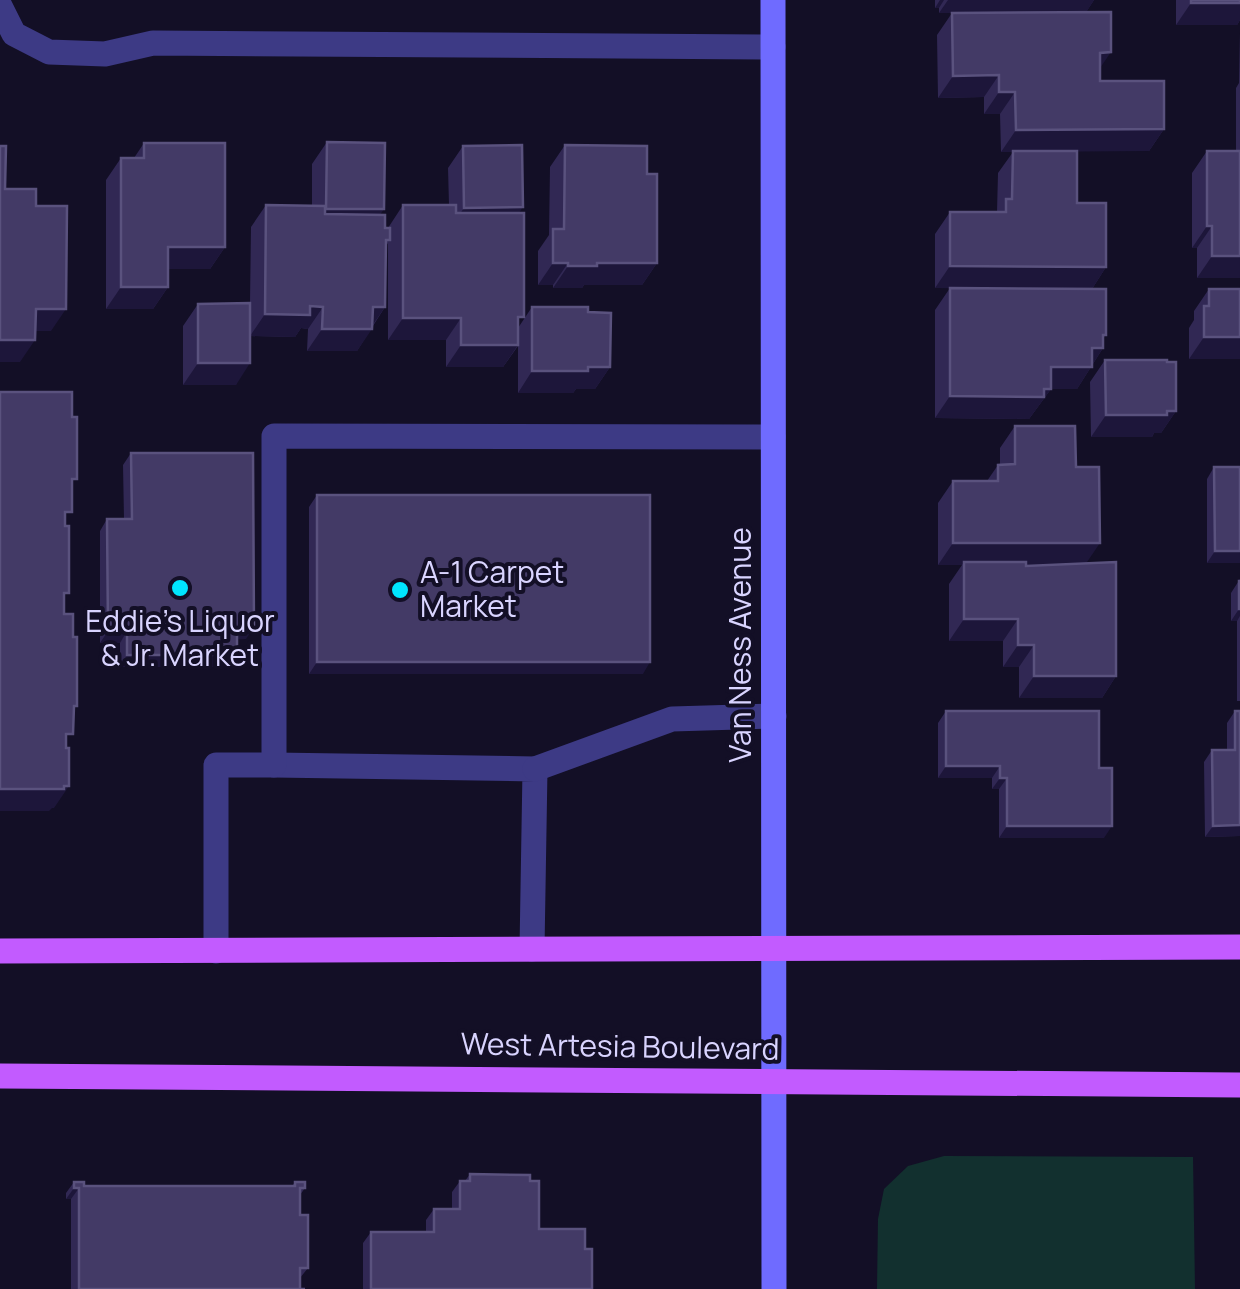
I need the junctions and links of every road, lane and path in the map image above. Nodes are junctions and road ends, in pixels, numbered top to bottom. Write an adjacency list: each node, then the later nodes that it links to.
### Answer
1 (773, 0): 3 (main road, Van Ness Avenue)
2 (0, 6): 3 (street)
3 (773, 46): 4 (main road, Van Ness Avenue)
4 (773, 437): 5 (main road, Van Ness Avenue); 6 (street)
5 (774, 716): 7 (street); 8 (main road, Van Ness Avenue)
6 (274, 765): 7 (street); 12 (street)
7 (535, 769): 10 (street)
8 (774, 947): 9 (main road); 10 (main road); 14 (main road, Van Ness Avenue)
9 (1240, 947)
10 (532, 949): 12 (main road)
11 (0, 951): 12 (main road)
12 (216, 951)
13 (0, 1076): 14 (main road, West Artesia Boulevard)
14 (774, 1081): 15 (main road, West Artesia Boulevard); 16 (main road, Van Ness Avenue)
15 (1240, 1085)
16 (774, 1289)

